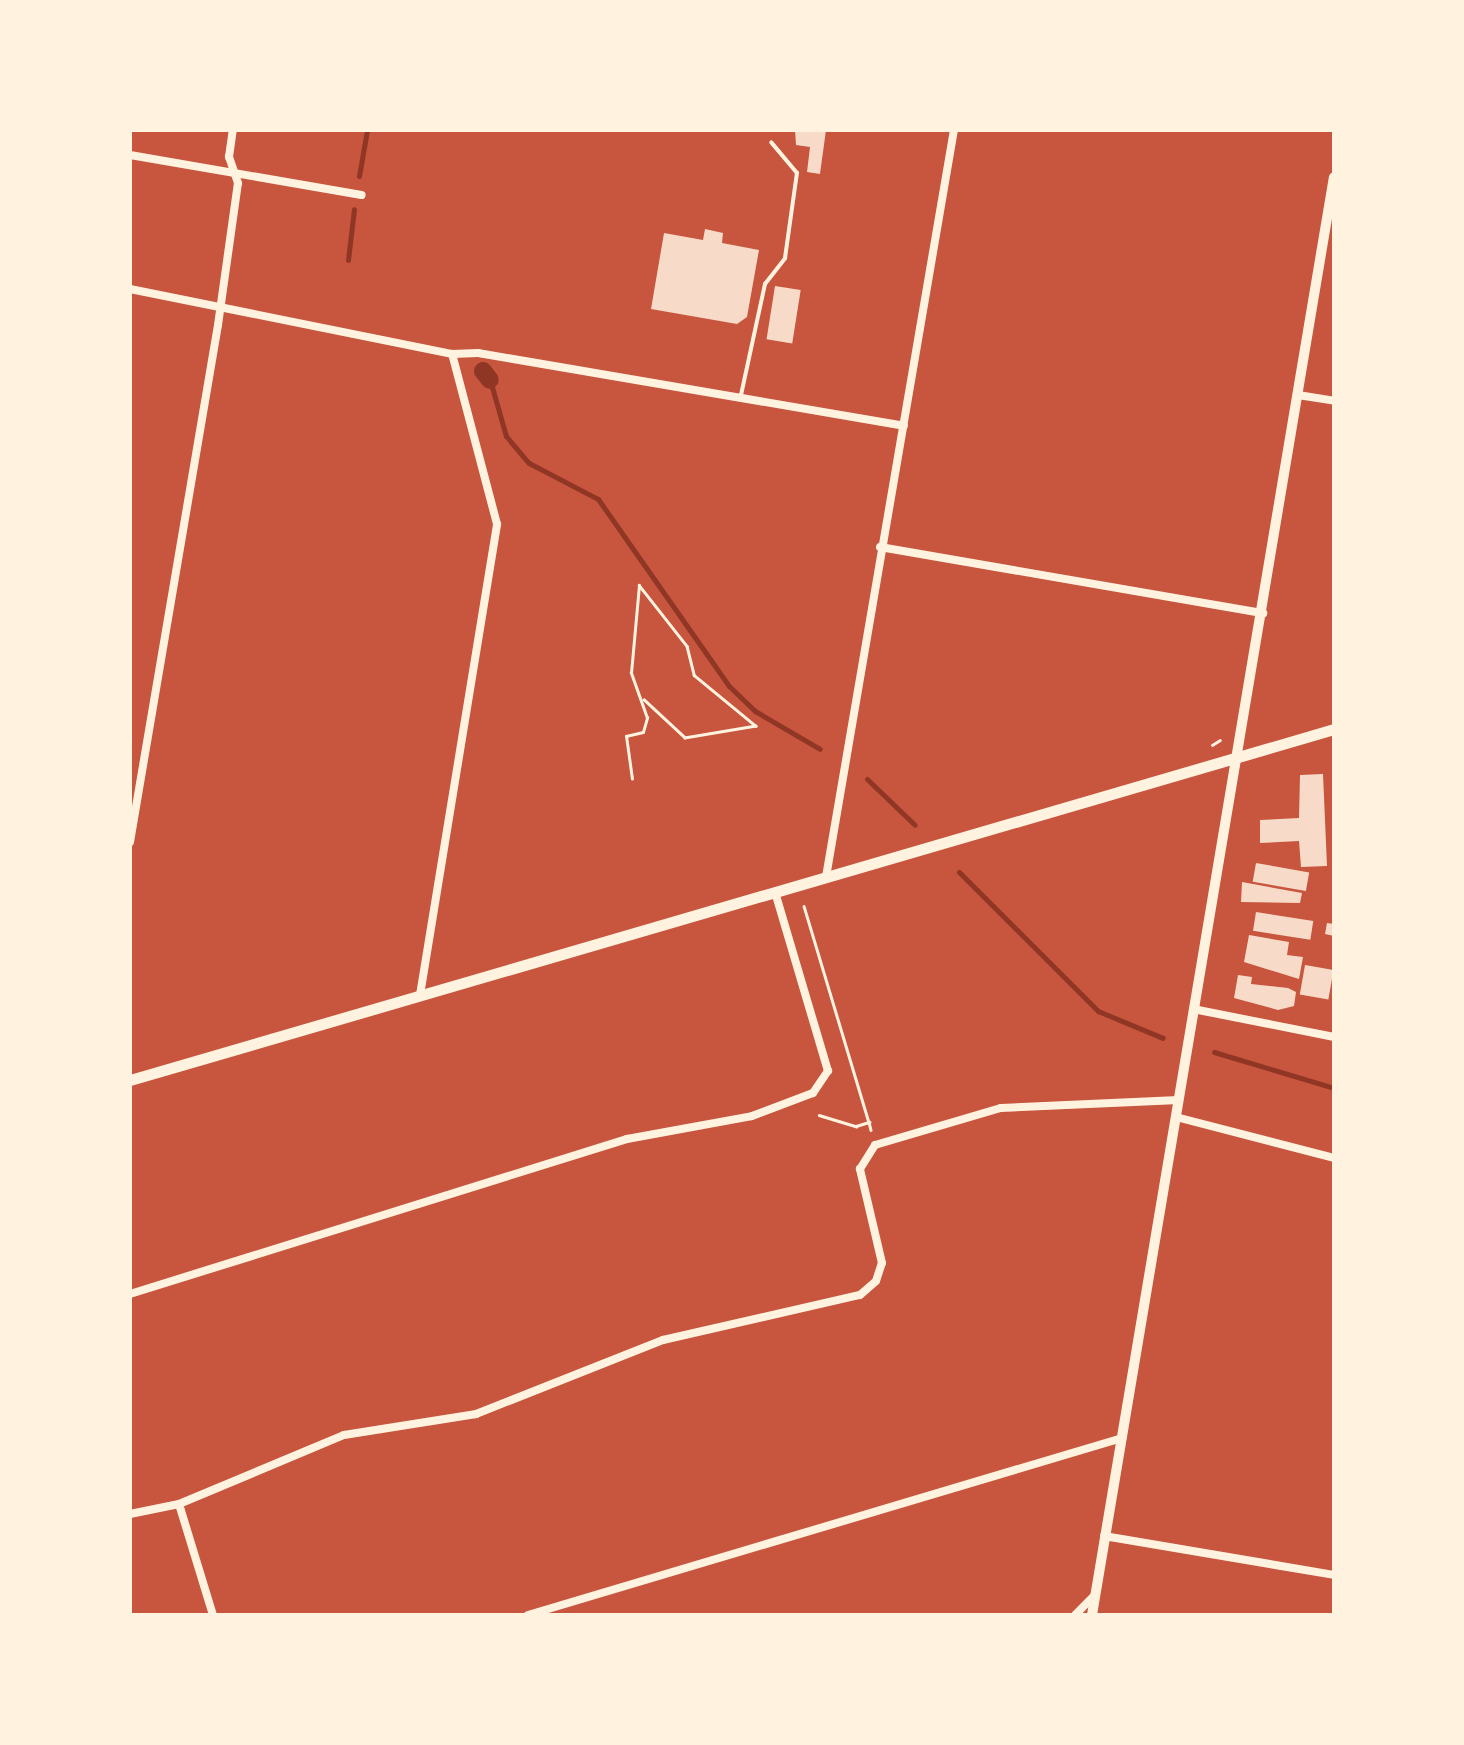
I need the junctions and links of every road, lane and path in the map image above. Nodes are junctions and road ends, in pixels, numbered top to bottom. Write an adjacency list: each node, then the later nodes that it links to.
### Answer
1 (233, 130): 5 (street)
2 (954, 130): 14 (street)
3 (771, 142): 12 (lane)
4 (130, 155): 5 (street)
5 (238, 173): 7 (street); 9 (street)
6 (1334, 177): 11 (main road)
7 (362, 196)
8 (130, 289): 9 (street)
9 (220, 304): 10 (street); 23 (street)
10 (452, 354): 12 (street); 27 (street)
11 (1298, 395): 13 (street); 16 (main road)
12 (740, 398): 14 (street)
13 (1334, 400)
14 (904, 426): 15 (street)
15 (880, 547): 16 (street); 24 (street)
16 (1263, 612): 21 (main road)
17 (644, 700): 17 (path); 22 (path)
18 (1334, 729): 21 (main road)
19 (1220, 740): 20 (path)
20 (1212, 745)
21 (1238, 758): 24 (main road); 28 (main road)
22 (632, 779)
23 (130, 842)
24 (826, 877): 25 (main road)
25 (776, 892): 27 (main road); 37 (street)
26 (804, 906): 34 (path)
27 (420, 995): 30 (main road)
28 (1194, 1010): 29 (street); 31 (main road)
29 (1334, 1037)
30 (130, 1080)
31 (1179, 1100): 33 (main road); 39 (street)
32 (820, 1115): 34 (path)
33 (1176, 1117): 36 (street); 38 (main road)
34 (869, 1122): 35 (path)
35 (871, 1130)
36 (1334, 1158)
37 (130, 1294)
38 (1122, 1438): 41 (main road); 45 (street)
39 (179, 1504): 40 (street); 44 (street)
40 (130, 1514)
41 (1104, 1536): 42 (street); 43 (main road)
42 (1334, 1575)
43 (1095, 1595): 46 (street); 47 (main road)
44 (213, 1615)
45 (528, 1615)
46 (1075, 1615)
47 (1092, 1615)

